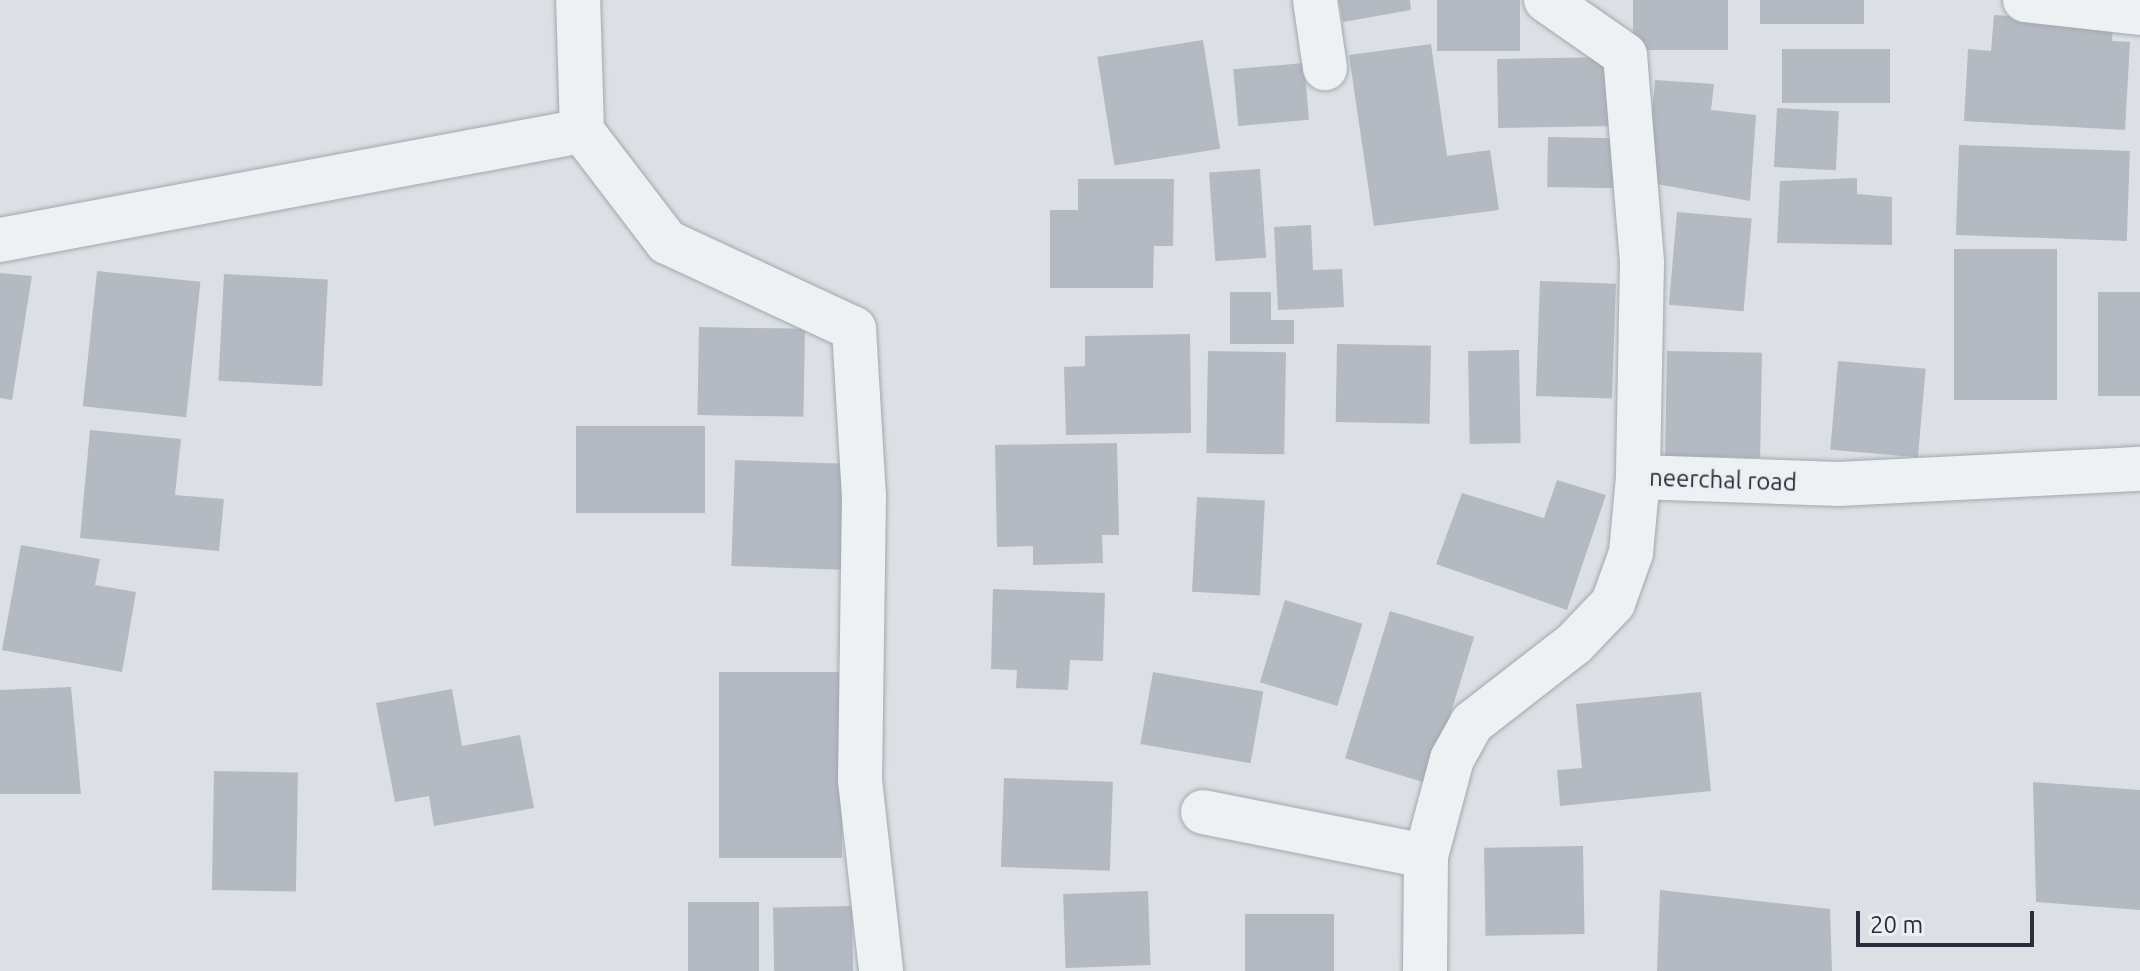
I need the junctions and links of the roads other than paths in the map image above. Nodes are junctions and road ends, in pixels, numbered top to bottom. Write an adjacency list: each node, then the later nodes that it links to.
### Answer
1 (578, 0): 8 (street)
2 (1315, 0): 7 (street)
3 (1546, 0): 11 (street)
4 (2025, 0): 5 (street)
5 (2090, 4): 6 (street)
6 (2140, 13)
7 (1325, 68)
8 (582, 131): 9 (street); 14 (street)
9 (0, 240)
10 (2140, 469): 11 (street, neerchal road)
11 (1638, 477): 13 (street, neerchal road)
12 (1203, 812): 13 (street)
13 (1426, 856): 15 (street, neerchal road)
14 (881, 971)
15 (1425, 971)

